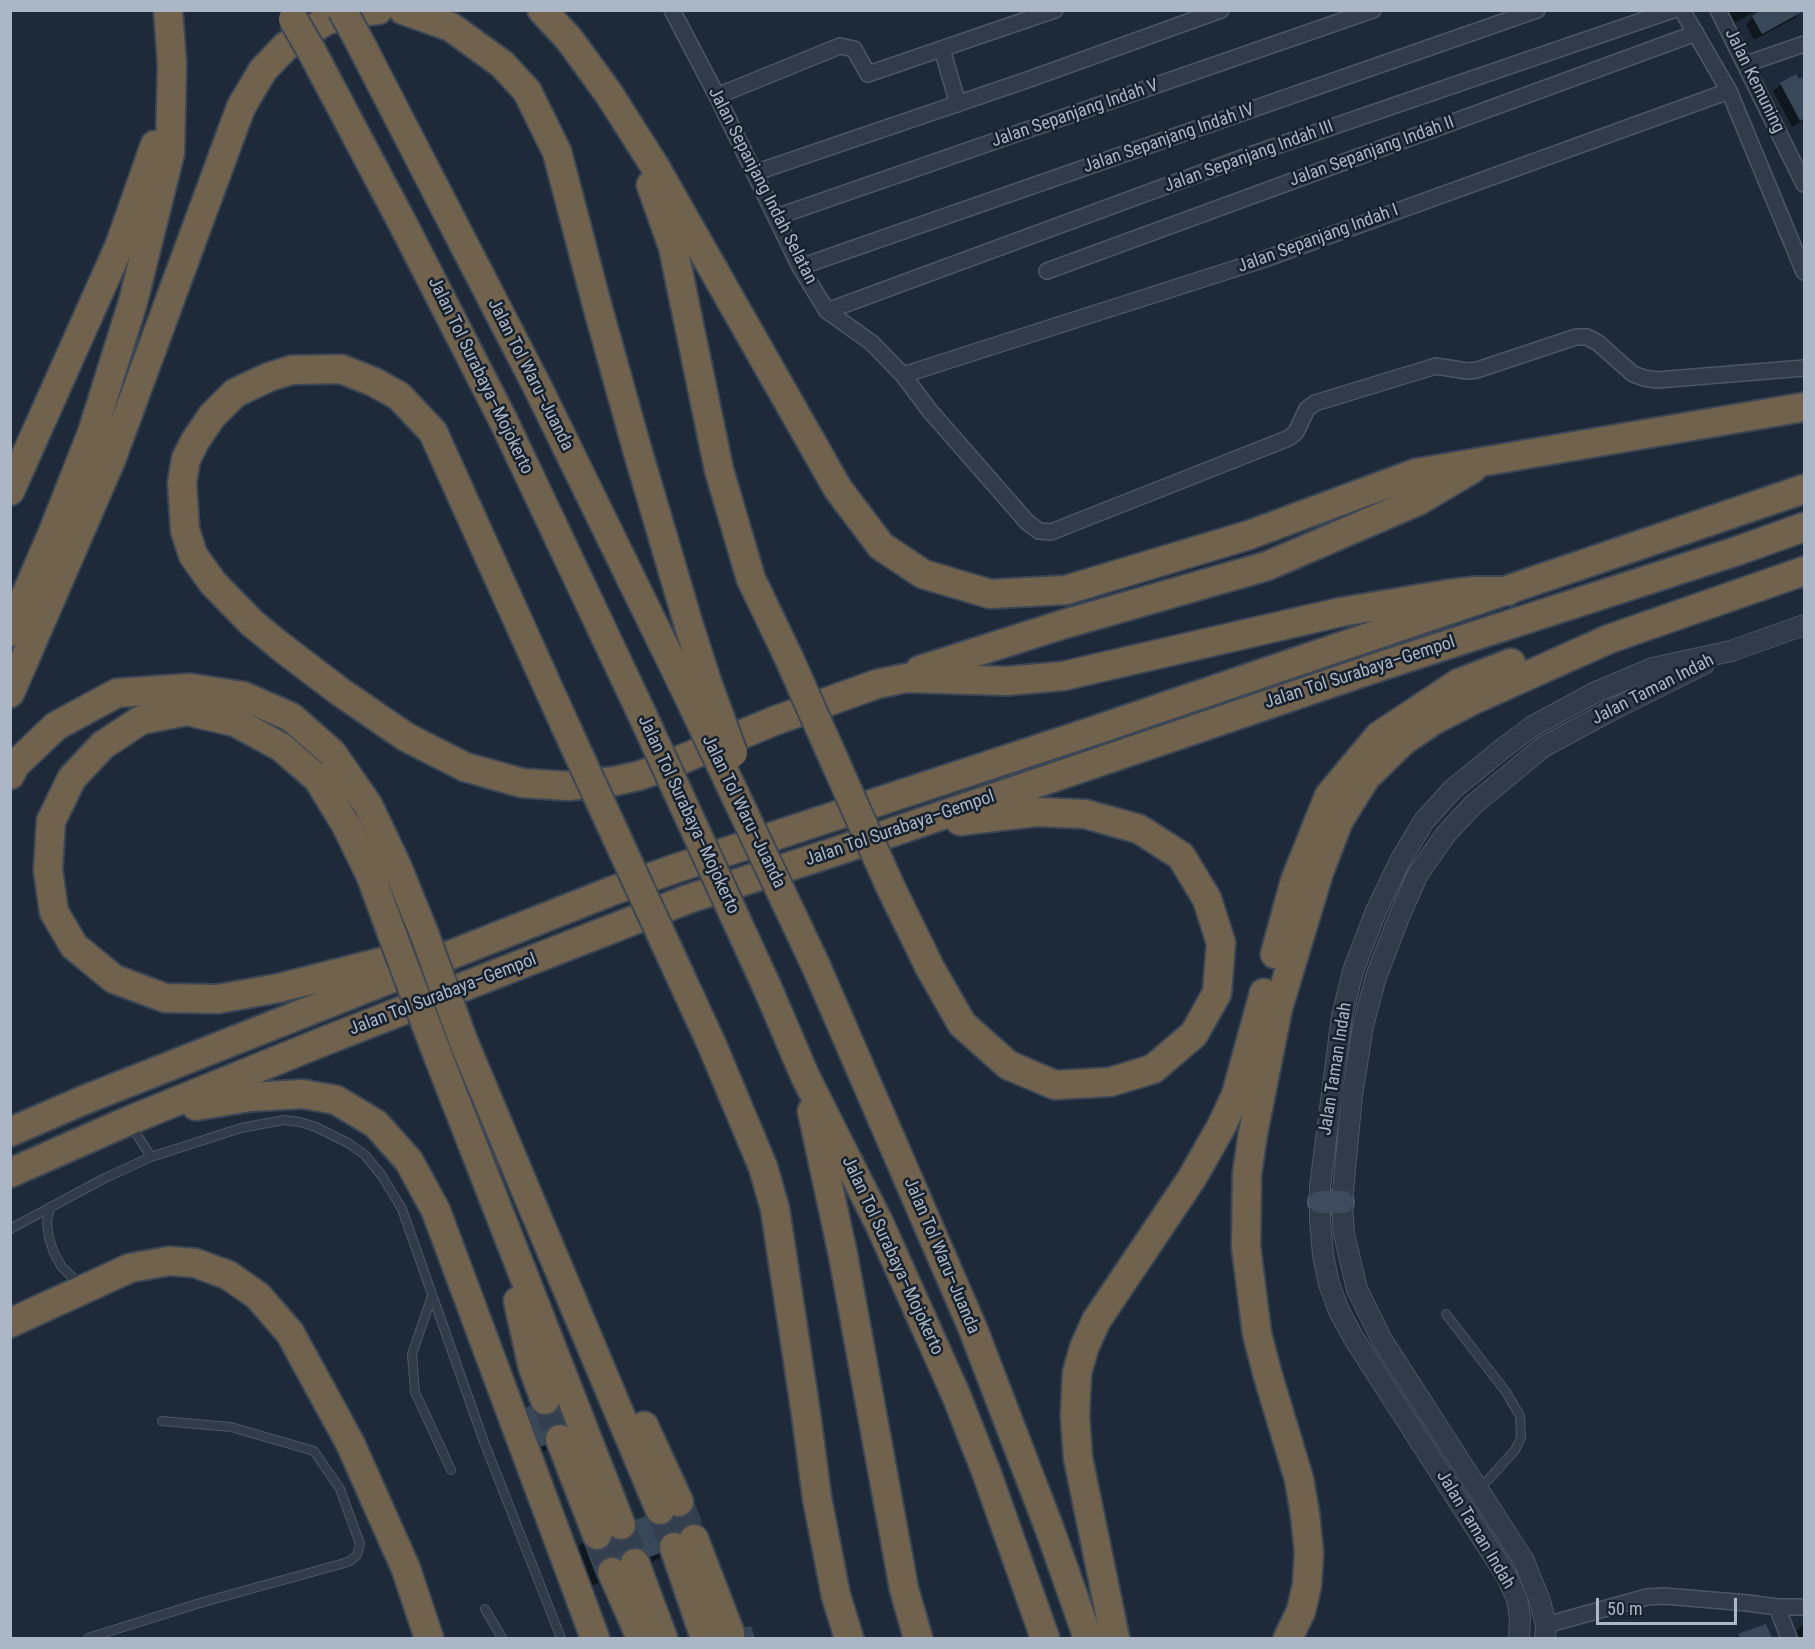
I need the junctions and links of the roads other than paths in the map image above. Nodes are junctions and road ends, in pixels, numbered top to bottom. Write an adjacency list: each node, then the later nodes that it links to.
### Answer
1 (168, 10): 18 (highway)
2 (342, 10): 44 (highway, Jalan Tol Waru–Juanda, bridge)
3 (378, 10): 45 (highway)
4 (403, 10): 44 (highway)
5 (542, 10): 21 (highway)
6 (672, 10): 22 (street, Jalan Sepanjang Indah Selatan)
7 (1055, 10): 17 (street)
8 (1221, 10): 23 (street)
9 (1373, 10): 26 (street, Jalan Sepanjang Indah V)
10 (1537, 10): 27 (street, Jalan Sepanjang Indah IV)
11 (1673, 10): 30 (street, Jalan Sepanjang Indah III)
12 (1682, 10): 15 (street)
13 (1718, 10): 19 (street, Jalan Kemuning)
14 (291, 15): 49 (highway, Jalan Tol Surabaya–Mojokerto, bridge)
15 (1696, 33): 20 (street); 28 (street, Jalan Sepanjang Indah II)
16 (1804, 44): 19 (street)
17 (942, 49): 22 (street); 23 (street)
18 (172, 64): 36 (highway); 42 (highway)
19 (1746, 64): 25 (street, Jalan Kemuning)
20 (1728, 91): 29 (street); 32 (street, Jalan Sepanjang Indah I)
21 (609, 94): 34 (highway); 47 (highway, bridge)
22 (717, 96): 24 (street, Jalan Sepanjang Indah Selatan)
23 (958, 104): 24 (street)
24 (754, 173): 26 (street, Jalan Sepanjang Indah Selatan)
25 (1804, 184)
26 (776, 217): 27 (street, Jalan Sepanjang Indah Selatan)
27 (800, 267): 30 (street, Jalan Sepanjang Indah Selatan)
28 (1047, 271)
29 (1804, 272)
30 (827, 311): 32 (street, Jalan Sepanjang Indah Selatan)
31 (1804, 368): 32 (street, Jalan Sepanjang Indah Selatan)
32 (903, 375)
33 (1804, 407): 34 (highway)
34 (1487, 460): 43 (highway)
35 (1804, 489): 39 (highway, Jalan Tol Surabaya–Gempol)
36 (10, 491)
37 (1804, 527): 47 (highway, Jalan Tol Surabaya–Gempol)
38 (1804, 572): 40 (highway)
39 (1508, 591): 43 (highway); 48 (highway, Jalan Tol Surabaya–Gempol)
40 (1743, 593): 85 (highway); 86 (highway)
41 (1804, 625): 54 (street, Jalan Taman Indah)
42 (10, 632)
43 (878, 684): 81 (highway, bridge)
44 (697, 686): 84 (highway, Jalan Tol Waru–Juanda, bridge)
45 (10, 693)
46 (10, 775): 67 (highway, bridge)
47 (837, 850): 50 (highway, Jalan Tol Surabaya–Gempol)
48 (519, 928): 51 (highway, Jalan Tol Surabaya–Gempol); 56 (highway, bridge)
49 (806, 1076): 82 (highway); 83 (highway, Jalan Tol Surabaya–Mojokerto)
50 (136, 1118): 52 (lane); 53 (highway, Jalan Tol Surabaya–Gempol); 78 (highway)
51 (10, 1132)
52 (151, 1157): 55 (lane); 59 (lane)
53 (10, 1173)
54 (1331, 1202): 66 (street, Jalan Taman Indah); 87 (street, Jalan Taman Indah)
55 (50, 1207): 57 (lane); 58 (lane)
56 (503, 1227): 62 (highway); 64 (highway)
57 (10, 1229)
58 (85, 1288): 61 (highway); 75 (highway)
59 (432, 1296): 65 (lane); 77 (lane)
60 (1446, 1314): 66 (lane)
61 (10, 1323)
62 (545, 1400)
63 (162, 1421): 74 (lane)
64 (560, 1439)
65 (451, 1470)
66 (1478, 1488): 72 (street, Jalan Taman Indah)
67 (670, 1506)
68 (684, 1543): 73 (highway)
69 (1777, 1607): 70 (street); 72 (street); 88 (street)
70 (1804, 1607)
71 (485, 1609): 76 (lane)
72 (1545, 1632)
73 (717, 1636)
74 (88, 1638)
75 (429, 1638)
76 (502, 1638)
77 (561, 1638)
78 (594, 1638)
79 (641, 1638): 80 (highway)
80 (663, 1638)
81 (849, 1638)
82 (918, 1638)
83 (1045, 1638)
84 (1089, 1638)
85 (1115, 1638)
86 (1288, 1638)
87 (1519, 1638)
88 (1789, 1638)

